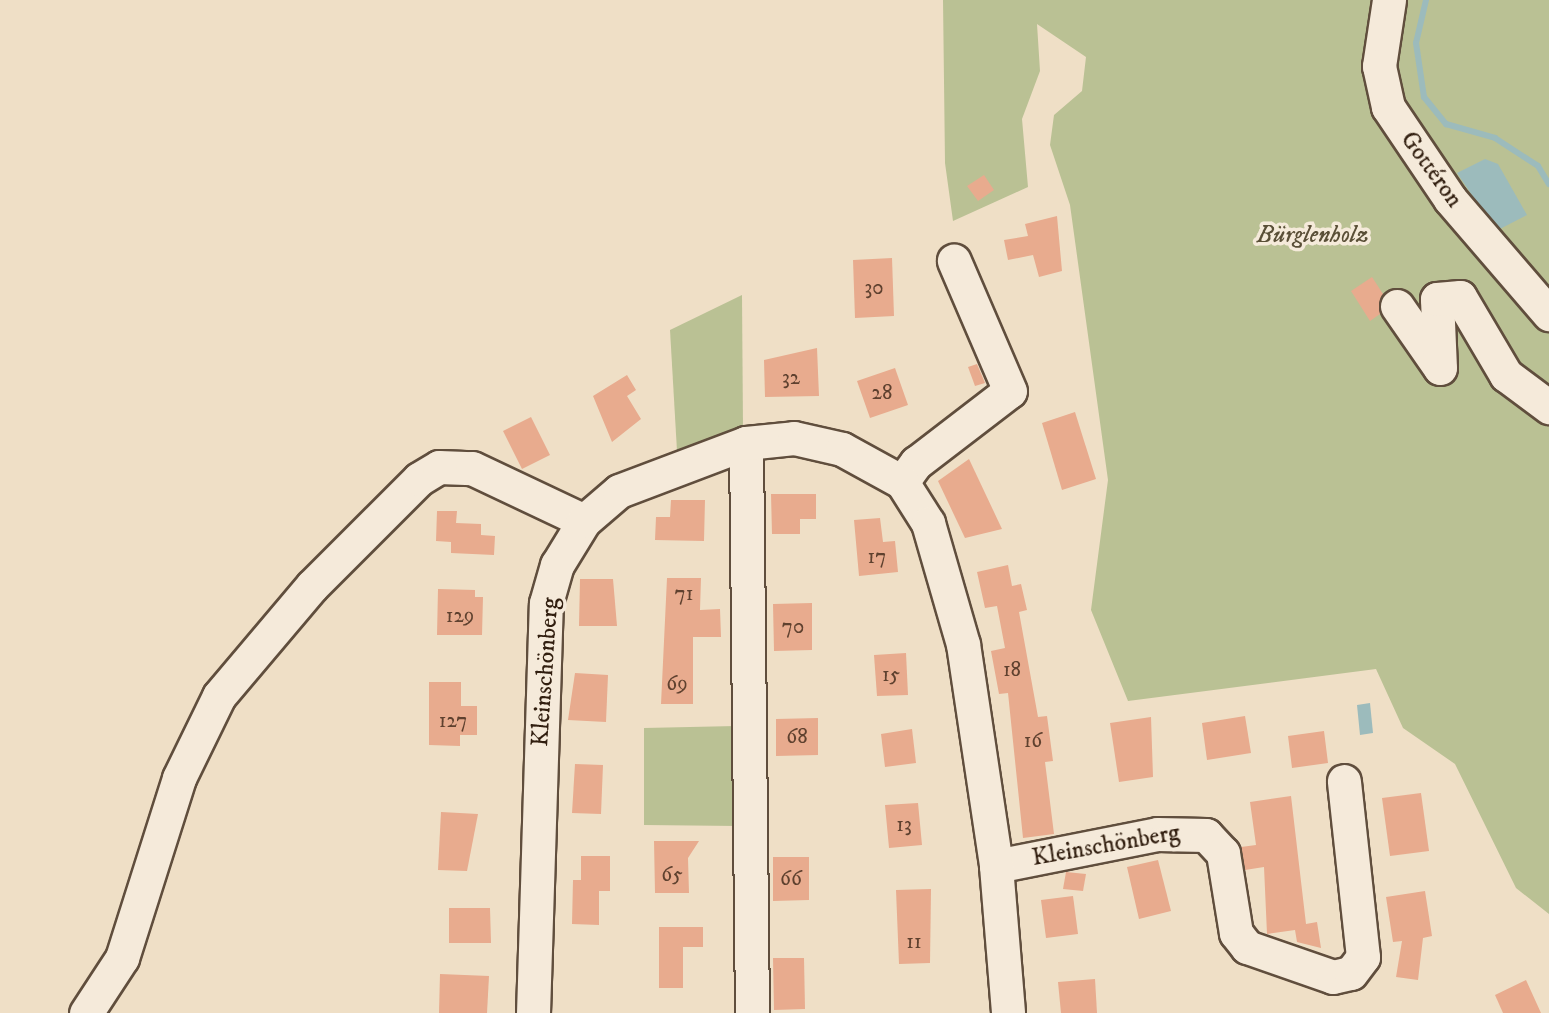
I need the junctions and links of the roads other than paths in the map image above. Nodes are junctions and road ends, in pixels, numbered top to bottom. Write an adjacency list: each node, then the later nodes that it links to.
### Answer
1 (1390, 0): 4 (street, Gottéron)
2 (954, 261): 7 (street)
3 (1397, 306): 5 (street)
4 (1549, 314)
5 (1549, 407)
6 (746, 443): 7 (street, Kleinschönberg); 8 (street, Kleinschönberg); 13 (street)
7 (902, 482): 10 (street, Kleinschönberg)
8 (584, 521): 11 (street); 12 (street, Kleinschönberg)
9 (1344, 781): 10 (street, Kleinschönberg)
10 (996, 866): 14 (street, Kleinschönberg)
11 (86, 1013)
12 (533, 1013)
13 (752, 1013)
14 (1008, 1013)

